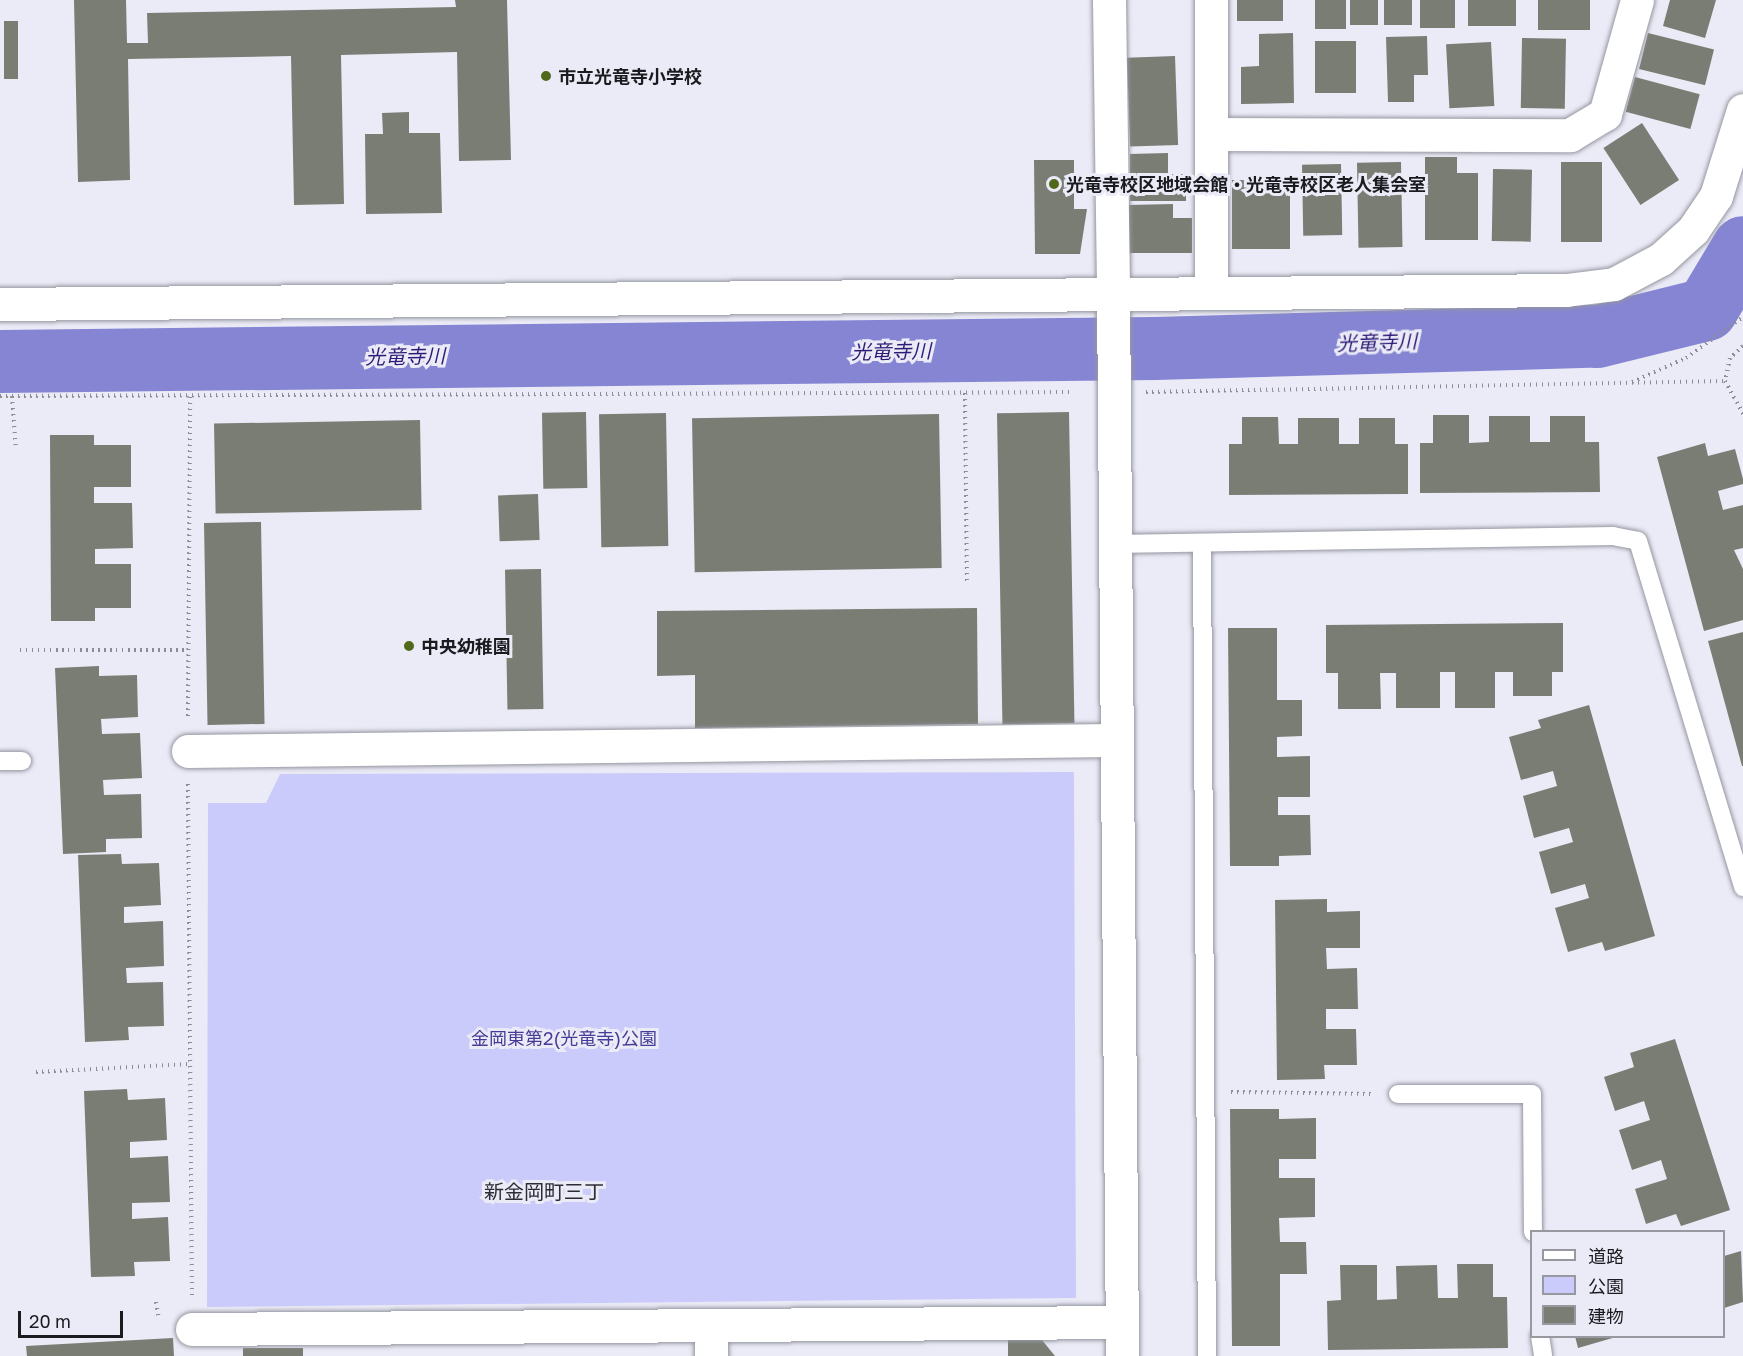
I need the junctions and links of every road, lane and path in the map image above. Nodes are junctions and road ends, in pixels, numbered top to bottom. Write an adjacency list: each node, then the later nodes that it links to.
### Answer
1 (1109, 0): 7 (street)
2 (1211, 0): 5 (street)
3 (1636, 0): 5 (street)
4 (1743, 110): 6 (street)
5 (1212, 134): 6 (street)
6 (1211, 292): 7 (street)
7 (1113, 294): 8 (street); 12 (street)
8 (0, 304)
9 (1743, 317): 13 (path)
10 (1743, 346): 11 (path)
11 (1725, 381): 13 (path); 19 (path)
12 (1125, 384): 13 (path); 22 (street)
13 (1629, 384)
14 (1070, 392): 15 (path)
15 (965, 393): 18 (path); 23 (path)
16 (0, 396): 17 (path)
17 (12, 396): 18 (path); 20 (path)
18 (190, 396): 25 (path)
19 (1743, 414)
20 (16, 449)
21 (1202, 543): 22 (lane); 30 (lane); 33 (lane)
22 (1113, 544): 26 (street)
23 (967, 585)
24 (20, 650): 25 (path)
25 (188, 651): 27 (path)
26 (1114, 740): 27 (street); 36 (street)
27 (188, 751): 31 (path)
28 (0, 761): 29 (lane)
29 (22, 761)
30 (1743, 887)
31 (189, 1064): 32 (path); 37 (path)
32 (36, 1072)
33 (1206, 1092): 34 (path); 41 (lane)
34 (1398, 1094): 35 (lane)
35 (1533, 1230)
36 (1121, 1322): 39 (street); 40 (street)
37 (192, 1329): 39 (street)
38 (1540, 1338): 42 (lane)
39 (711, 1341)
40 (1122, 1356)
41 (1207, 1356)
42 (1543, 1356)

